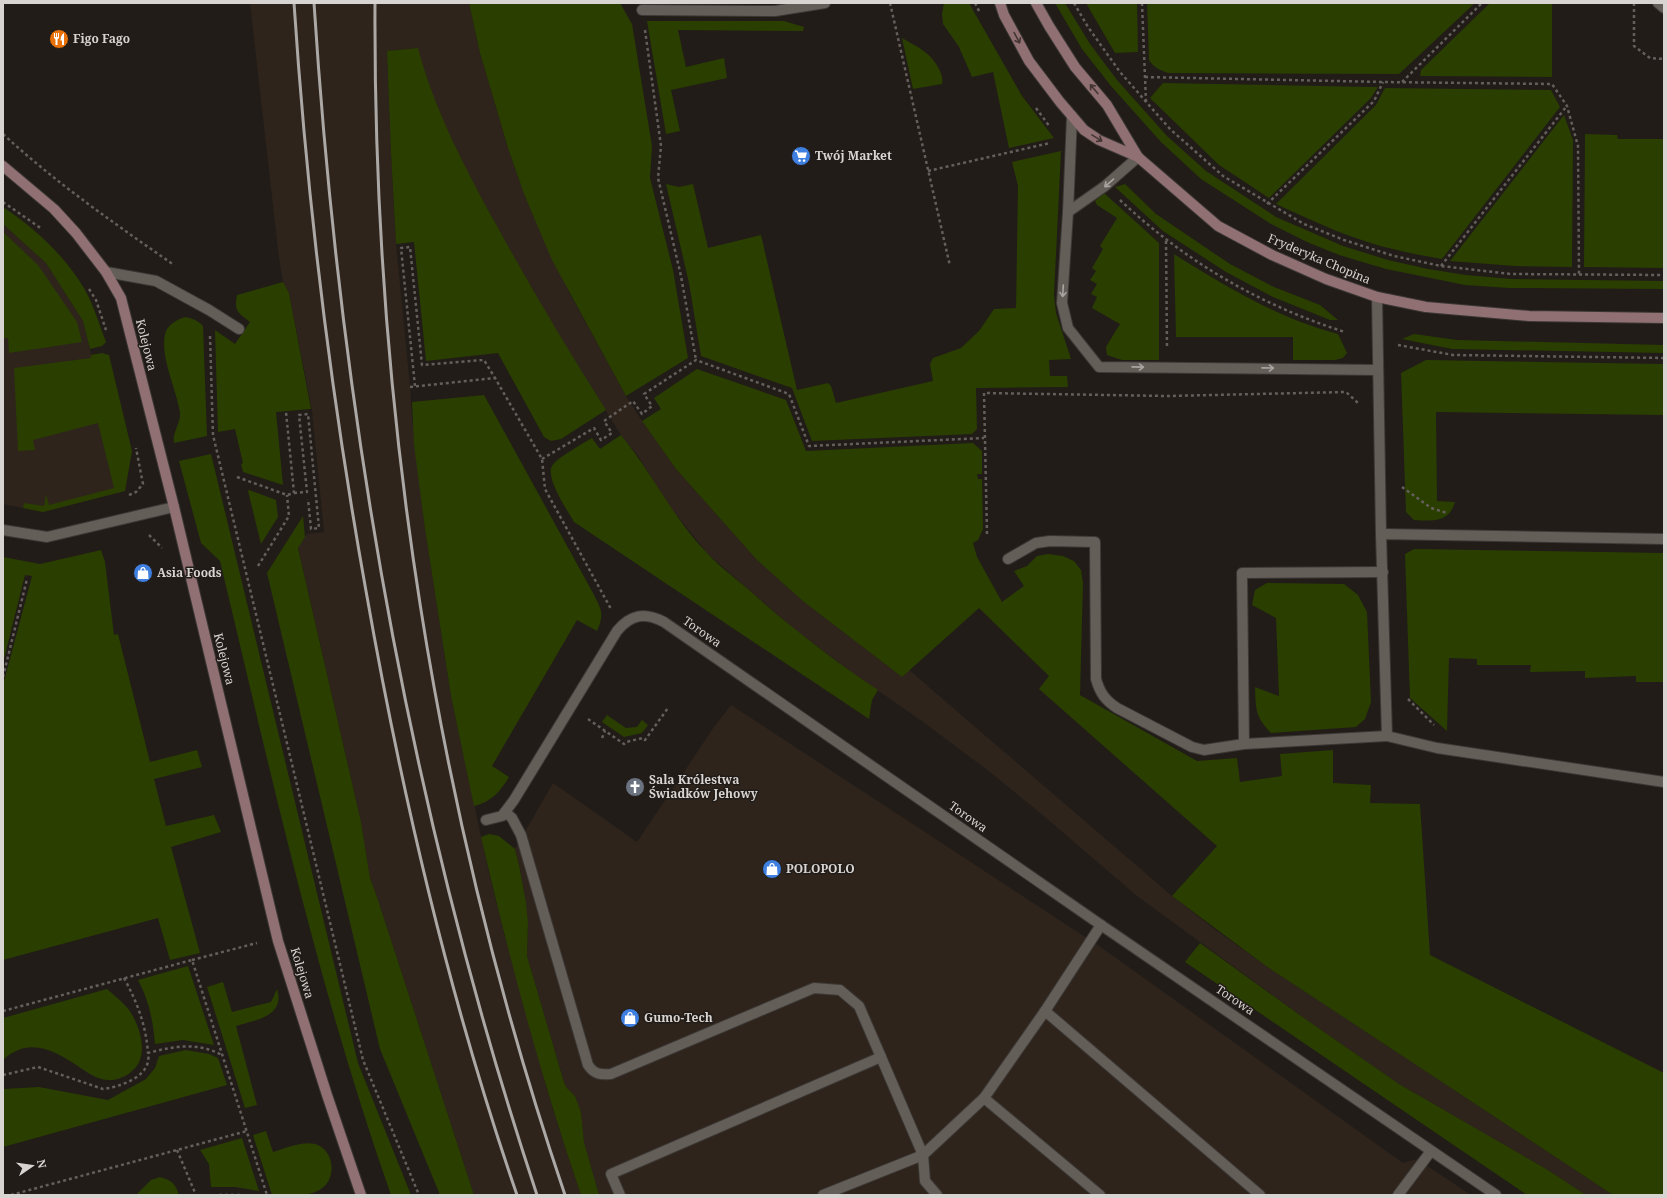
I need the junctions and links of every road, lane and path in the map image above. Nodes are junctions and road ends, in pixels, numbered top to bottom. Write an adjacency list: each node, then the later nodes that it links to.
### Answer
1 (825, 3): 11 (street)
2 (890, 3): 23 (path)
3 (1000, 3): 18 (street, Fryderyka Chopina, one-way to 18)
4 (1036, 3): 21 (street, Fryderyka Chopina, one-way to 4)
5 (1074, 3): 16 (path)
6 (1142, 3): 13 (path)
7 (1482, 3): 15 (path)
8 (1634, 3): 12 (path)
9 (1658, 3): 10 (street)
10 (1664, 8)
11 (642, 10): 45 (path)
12 (1664, 59)
13 (1145, 77): 14 (path); 16 (path)
14 (1383, 82): 15 (path); 25 (path)
15 (1402, 82): 17 (path)
16 (1146, 102): 25 (path)
17 (1567, 106): 31 (path); 34 (path)
18 (1072, 116): 21 (street, Fryderyka Chopina, one-way to 21); 26 (street)
19 (3, 134): 32 (path)
20 (1054, 142): 23 (path)
21 (1138, 157): 26 (street, one-way to 26); 37 (street, Fryderyka Chopina)
22 (3, 166): 33 (street, Kolejowa)
23 (928, 172): 30 (path)
24 (3, 202): 28 (path)
25 (1267, 204): 31 (path)
26 (1068, 212): 46 (street, one-way to 46)
27 (1136, 215): 29 (path)
28 (45, 231)
29 (1166, 240): 41 (path); 46 (path)
30 (950, 266)
31 (1441, 266): 34 (path)
32 (178, 268)
33 (106, 272): 38 (street); 63 (street, Kolejowa)
34 (1579, 275): 35 (path)
35 (1664, 275)
36 (88, 287): 42 (path)
37 (1377, 297): 39 (street, Fryderyka Chopina); 47 (street)
38 (210, 310): 40 (street); 109 (path)
39 (1664, 318)
40 (239, 329)
41 (1345, 332)
42 (107, 333)
43 (1397, 345): 44 (path)
44 (1664, 358)
45 (696, 360): 54 (path); 56 (path)
46 (1168, 368): 47 (street, one-way to 47); 51 (path)
47 (1378, 370): 67 (street)
48 (495, 378): 49 (path); 49 (path); 56 (path)
49 (415, 386): 50 (path)
50 (410, 387)
51 (1168, 396): 52 (path); 54 (path)
52 (1360, 405)
53 (286, 412): 59 (path)
54 (984, 438): 66 (path)
55 (135, 447): 61 (path)
56 (542, 459): 75 (path)
57 (237, 477): 60 (path)
58 (1400, 485): 64 (path)
59 (294, 493): 60 (path); 62 (path)
60 (287, 495): 72 (path)
61 (125, 496)
62 (308, 499)
63 (174, 507): 65 (street); 108 (street, Kolejowa)
64 (1451, 513)
65 (3, 530)
66 (987, 534)
67 (1381, 534): 68 (street); 73 (street)
68 (1664, 539)
69 (162, 548): 70 (path)
70 (164, 555)
71 (1008, 559): 84 (street)
72 (258, 566)
73 (1383, 572): 82 (street); 84 (street)
74 (27, 579): 76 (path)
75 (621, 625): 86 (street, Torowa); 88 (street, Torowa)
76 (3, 677)
77 (1406, 697): 80 (path)
78 (668, 708): 81 (path)
79 (587, 719): 81 (path)
80 (1439, 729)
81 (605, 731): 83 (path)
82 (1387, 736): 84 (street); 85 (street)
83 (602, 738)
84 (1244, 744)
85 (1664, 782)
86 (505, 812): 87 (street); 96 (street)
87 (486, 820)
88 (1101, 925): 92 (street); 101 (street, Torowa)
89 (260, 942): 90 (path)
90 (192, 960): 91 (path); 95 (path)
91 (124, 978): 93 (path); 94 (path)
92 (1045, 1011): 98 (street); 114 (street)
93 (3, 1012)
94 (148, 1053): 95 (path); 97 (path)
95 (223, 1055): 99 (path)
96 (881, 1058): 102 (street); 110 (street)
97 (3, 1075)
98 (984, 1098): 102 (street); 113 (street)
99 (247, 1132): 100 (path); 107 (path)
100 (177, 1150): 103 (path); 104 (path)
101 (1431, 1151): 115 (street); 116 (street, Torowa)
102 (923, 1154): 111 (street); 112 (street)
103 (11, 1195)
104 (196, 1195)
105 (219, 1195): 106 (path)
106 (240, 1195)
107 (267, 1195)
108 (361, 1195)
109 (419, 1195)
110 (620, 1195)
111 (823, 1195)
112 (937, 1195)
113 (1100, 1195)
114 (1260, 1195)
115 (1398, 1195)
116 (1496, 1195)

